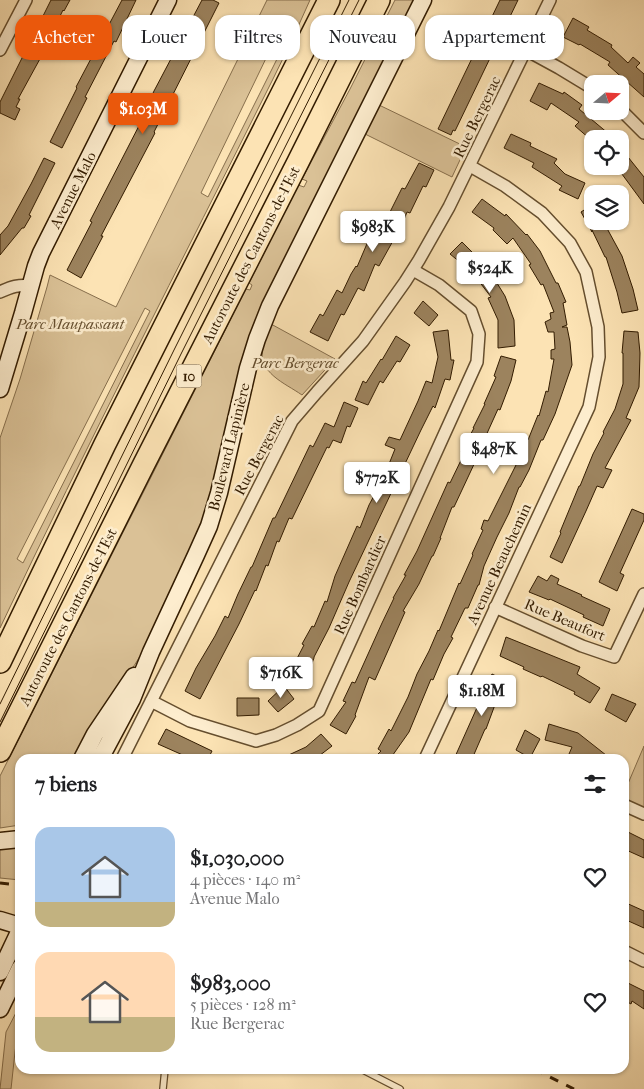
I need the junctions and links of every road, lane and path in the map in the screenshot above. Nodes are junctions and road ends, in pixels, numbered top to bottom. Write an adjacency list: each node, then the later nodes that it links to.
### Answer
1 (26, 0): 8 (street)
2 (168, 0): 16 (main road, Avenue Malo)
3 (379, 0): 24 (highway, Autoroute des Cantons-de-l'Est / 10)
4 (423, 0): 21 (main road, Boulevard Lapinière)
5 (550, 0): 7 (street, Rue Bergerac)
6 (325, 5): 22 (highway)
7 (543, 15)
8 (0, 50)
9 (521, 60): 14 (street, Rue Bergerac)
10 (544, 60): 11 (street)
11 (584, 83)
12 (629, 118): 13 (street)
13 (644, 133)
14 (470, 166): 15 (street, Rue Bergerac); 20 (street, Avenue Beauchemin)
15 (413, 270): 23 (street, Rue Bergerac); 23 (street, Rue Bombardier)
16 (31, 286): 17 (street); 18 (main road, Avenue Malo)
17 (0, 292)
18 (0, 389)
19 (644, 594): 20 (street, Rue Beaufort)
20 (495, 606): 28 (street, Avenue Beauchemin)
21 (151, 652): 25 (main road, Boulevard Lapinière); 26 (main road, Boulevard Lapinière)
22 (0, 662)
23 (151, 701): 27 (street, Rue Bergerac)
24 (0, 751)
25 (85, 754)
26 (103, 754)
27 (124, 754)
28 (428, 754)
29 (629, 807): 30 (street)
30 (644, 814)
31 (15, 840): 32 (main road)
32 (0, 841)
33 (0, 920): 34 (main road)
34 (15, 924)
35 (15, 940): 38 (main road)
36 (629, 954): 37 (street)
37 (644, 961)
38 (0, 972)
39 (15, 978): 40 (main road)
40 (0, 1009)
41 (164, 1074): 43 (lane)
42 (371, 1074): 44 (lane)
43 (163, 1089)
44 (400, 1089)

